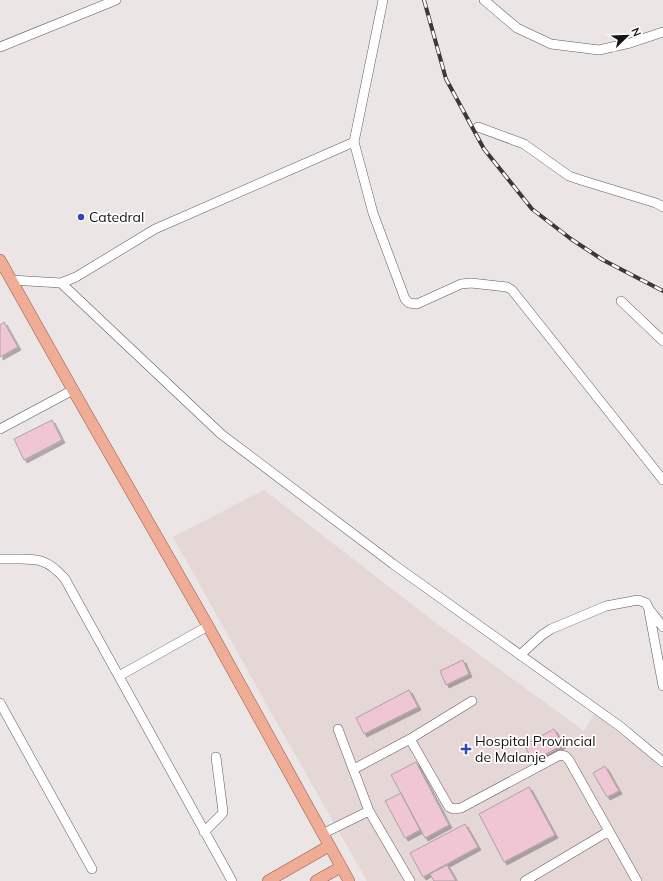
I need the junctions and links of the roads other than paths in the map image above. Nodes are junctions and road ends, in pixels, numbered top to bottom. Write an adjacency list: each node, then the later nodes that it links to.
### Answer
1 (116, 0): 5 (street)
2 (383, 0): 7 (street)
3 (484, 0): 4 (street)
4 (663, 32)
5 (0, 47)
6 (478, 127): 8 (street)
7 (354, 142): 11 (street); 16 (street)
8 (663, 207)
9 (0, 260): 10 (main road)
10 (11, 280): 11 (street); 14 (main road)
11 (61, 283): 21 (street)
12 (621, 301): 13 (street)
13 (663, 341)
14 (73, 390): 15 (street); 19 (main road)
15 (0, 429)
16 (663, 480)
17 (0, 559): 22 (street)
18 (649, 609): 20 (street); 21 (street); 23 (street)
19 (208, 626): 22 (street); 34 (main road)
20 (663, 627)
21 (520, 655): 29 (street)
22 (119, 676): 33 (street)
23 (663, 686)
24 (472, 701): 27 (street)
25 (0, 703): 37 (street)
26 (338, 729): 30 (street)
27 (410, 739): 30 (street); 32 (street)
28 (216, 756): 33 (street)
29 (663, 762)
30 (354, 769): 31 (street)
31 (369, 811): 34 (street); 42 (street)
32 (609, 831): 43 (street); 44 (street)
33 (204, 832): 38 (street)
34 (322, 834): 35 (main road)
35 (329, 846): 36 (main road); 39 (main road)
36 (341, 868): 40 (main road); 41 (main road)
37 (92, 869)
38 (232, 881)
39 (268, 881)
40 (316, 881)
41 (349, 881)
42 (410, 881)
43 (525, 881)
44 (637, 881)

